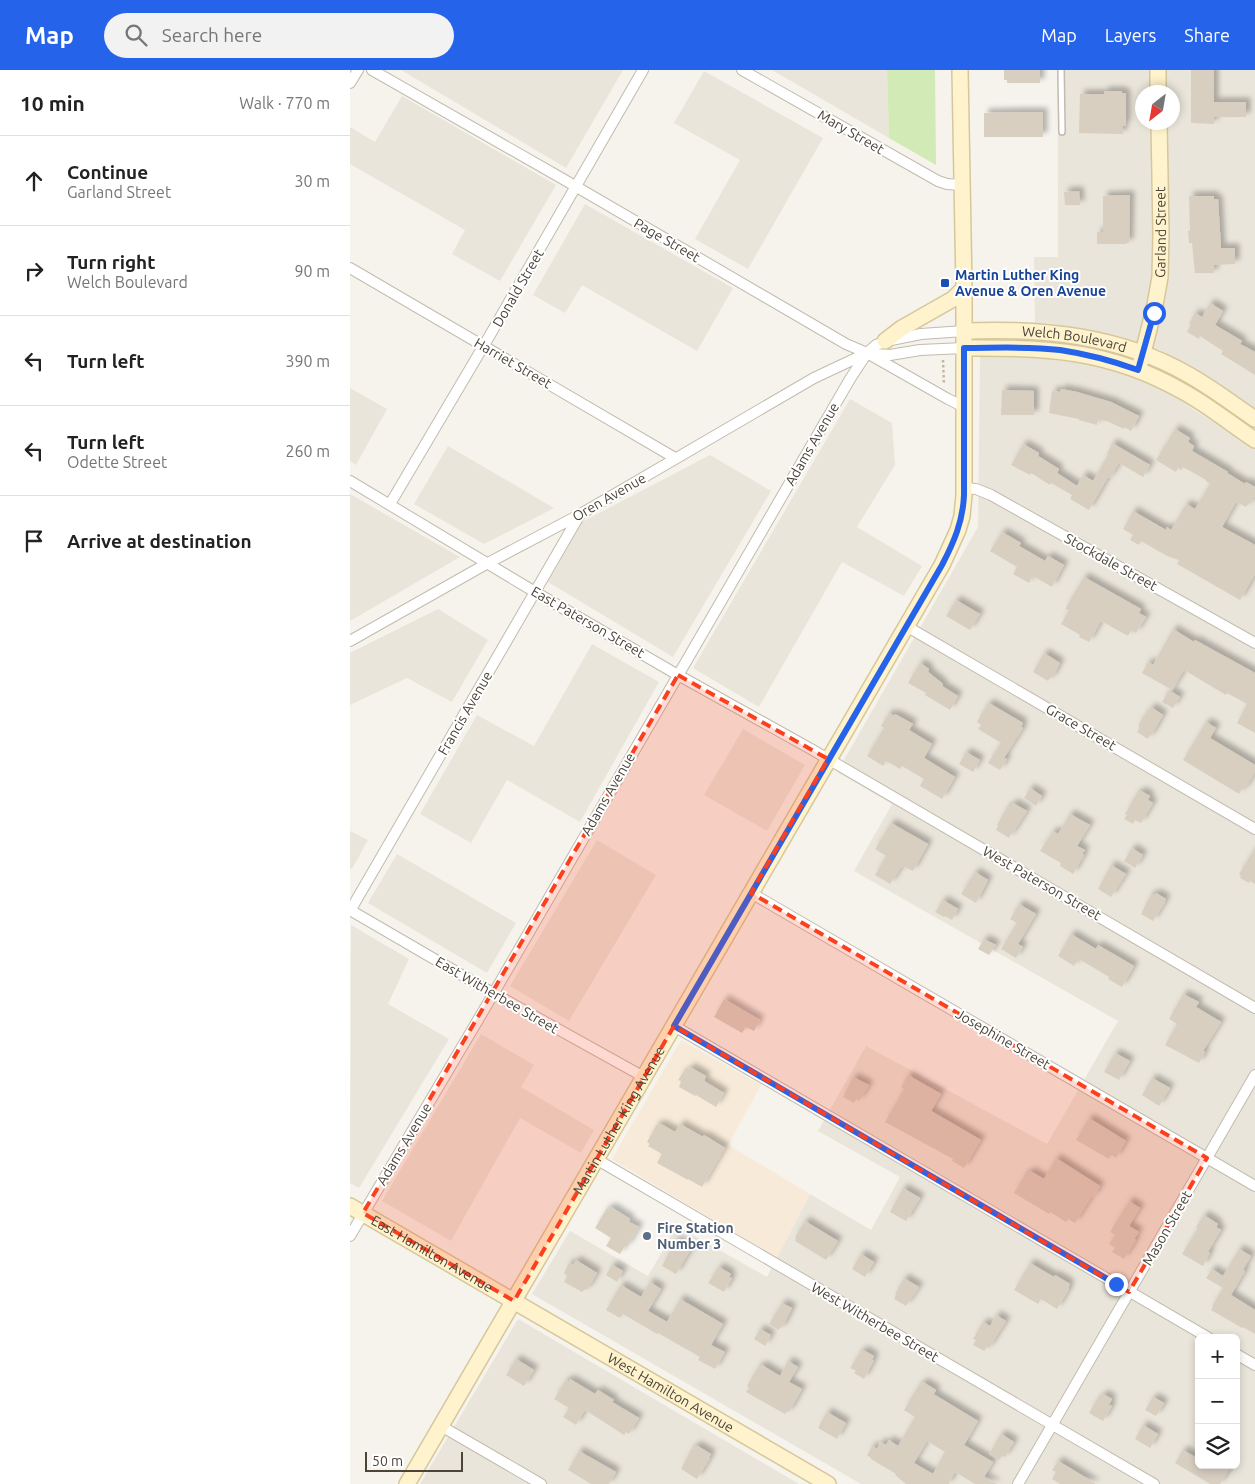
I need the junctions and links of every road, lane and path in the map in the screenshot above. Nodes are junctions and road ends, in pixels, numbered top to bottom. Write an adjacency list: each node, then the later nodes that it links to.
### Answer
1 (358, 70): 8 (street)
2 (372, 70): 12 (street, Page Street)
3 (643, 70): 12 (street, Donald Street)
4 (742, 70): 13 (street, Mary Street)
5 (960, 70): 13 (street, Martin Luther King Avenue)
6 (1061, 70): 11 (lane)
7 (1158, 70): 9 (street)
8 (350, 83)
9 (1158, 85)
10 (1159, 130): 21 (street, Garland Street)
11 (1062, 132)
12 (576, 186): 18 (street, Donald Street); 20 (street, Page Street)
13 (962, 186): 15 (street, Martin Luther King Avenue)
14 (350, 268): 18 (street, Harriet Street)
15 (964, 288): 16 (street, Martin Luther King Avenue); 17 (street)
16 (964, 331): 17 (street, Oren Avenue); 19 (street, Martin Luther King Avenue); 21 (street, Welch Boulevard)
17 (885, 341): 20 (street, Oren Avenue)
18 (484, 346): 30 (street, Harriet Street); 33 (street, Donald Street)
19 (964, 348): 20 (street, Oren Avenue); 25 (street, Welch Boulevard); 27 (street, Martin Luther King Avenue)
20 (867, 353): 27 (street, Page Street); 30 (street, Oren Avenue); 40 (street, Adams Avenue)
21 (1143, 353): 25 (street, Garland Street); 28 (street, Welch Boulevard)
22 (943, 354): 23 (path)
23 (943, 362): 24 (path); 26 (path)
24 (950, 362)
25 (1138, 370): 29 (street, Welch Boulevard)
26 (944, 389)
27 (964, 404): 32 (street, Martin Luther King Avenue)
28 (1255, 419)
29 (1255, 440)
30 (675, 458): 34 (street, Oren Avenue)
31 (350, 481): 33 (street, East Paterson Street)
32 (964, 488): 37 (street, Martin Luther King Avenue); 39 (street, Stockdale Street)
33 (390, 504): 35 (street, East Paterson Street)
34 (579, 515): 35 (street, Oren Avenue); 36 (street, Francis Avenue)
35 (488, 564): 36 (street, East Paterson Street); 38 (street, Oren Avenue)
36 (535, 592): 40 (street, East Paterson Street); 44 (street, Francis Avenue)
37 (906, 626): 41 (street, Martin Luther King Avenue); 42 (street, Grace Street)
38 (350, 641)
39 (1255, 643)
40 (678, 675): 41 (street, East Paterson Street); 45 (street, Adams Avenue)
41 (828, 759): 43 (street, Martin Luther King Avenue); 46 (street, West Paterson Street)
42 (1255, 829)
43 (751, 893): 47 (street, Martin Luther King Avenue); 50 (street, Josephine Street)
44 (350, 910): 45 (street, East Witherbee Street)
45 (493, 993): 49 (street, East Witherbee Street); 53 (street, Adams Avenue)
46 (1255, 1008)
47 (674, 1026): 49 (street, Martin Luther King Avenue); 55 (street)
48 (1255, 1075): 50 (street, Mason Street)
49 (644, 1077): 51 (street, Martin Luther King Avenue)
50 (1207, 1158): 52 (street, Josephine Street); 55 (street, Mason Street)
51 (596, 1159): 56 (street, Martin Luther King Avenue); 60 (street, West Witherbee Street)
52 (1255, 1186)
53 (356, 1210): 54 (street, Adams Avenue); 56 (street, East Hamilton Avenue)
54 (350, 1236)
55 (1129, 1292): 57 (street); 60 (street, Mason Street)
56 (514, 1301): 61 (street, Martin Luther King Avenue); 64 (street, West Hamilton Avenue)
57 (1202, 1334)
58 (1240, 1356): 59 (street)
59 (1255, 1365)
60 (1052, 1425): 65 (street, Mason Street); 66 (street, West Witherbee Street)
61 (441, 1426): 62 (street, Martin Luther King Avenue); 63 (street)
62 (407, 1484)
63 (541, 1484)
64 (828, 1484)
65 (1018, 1484)
66 (1154, 1484)

